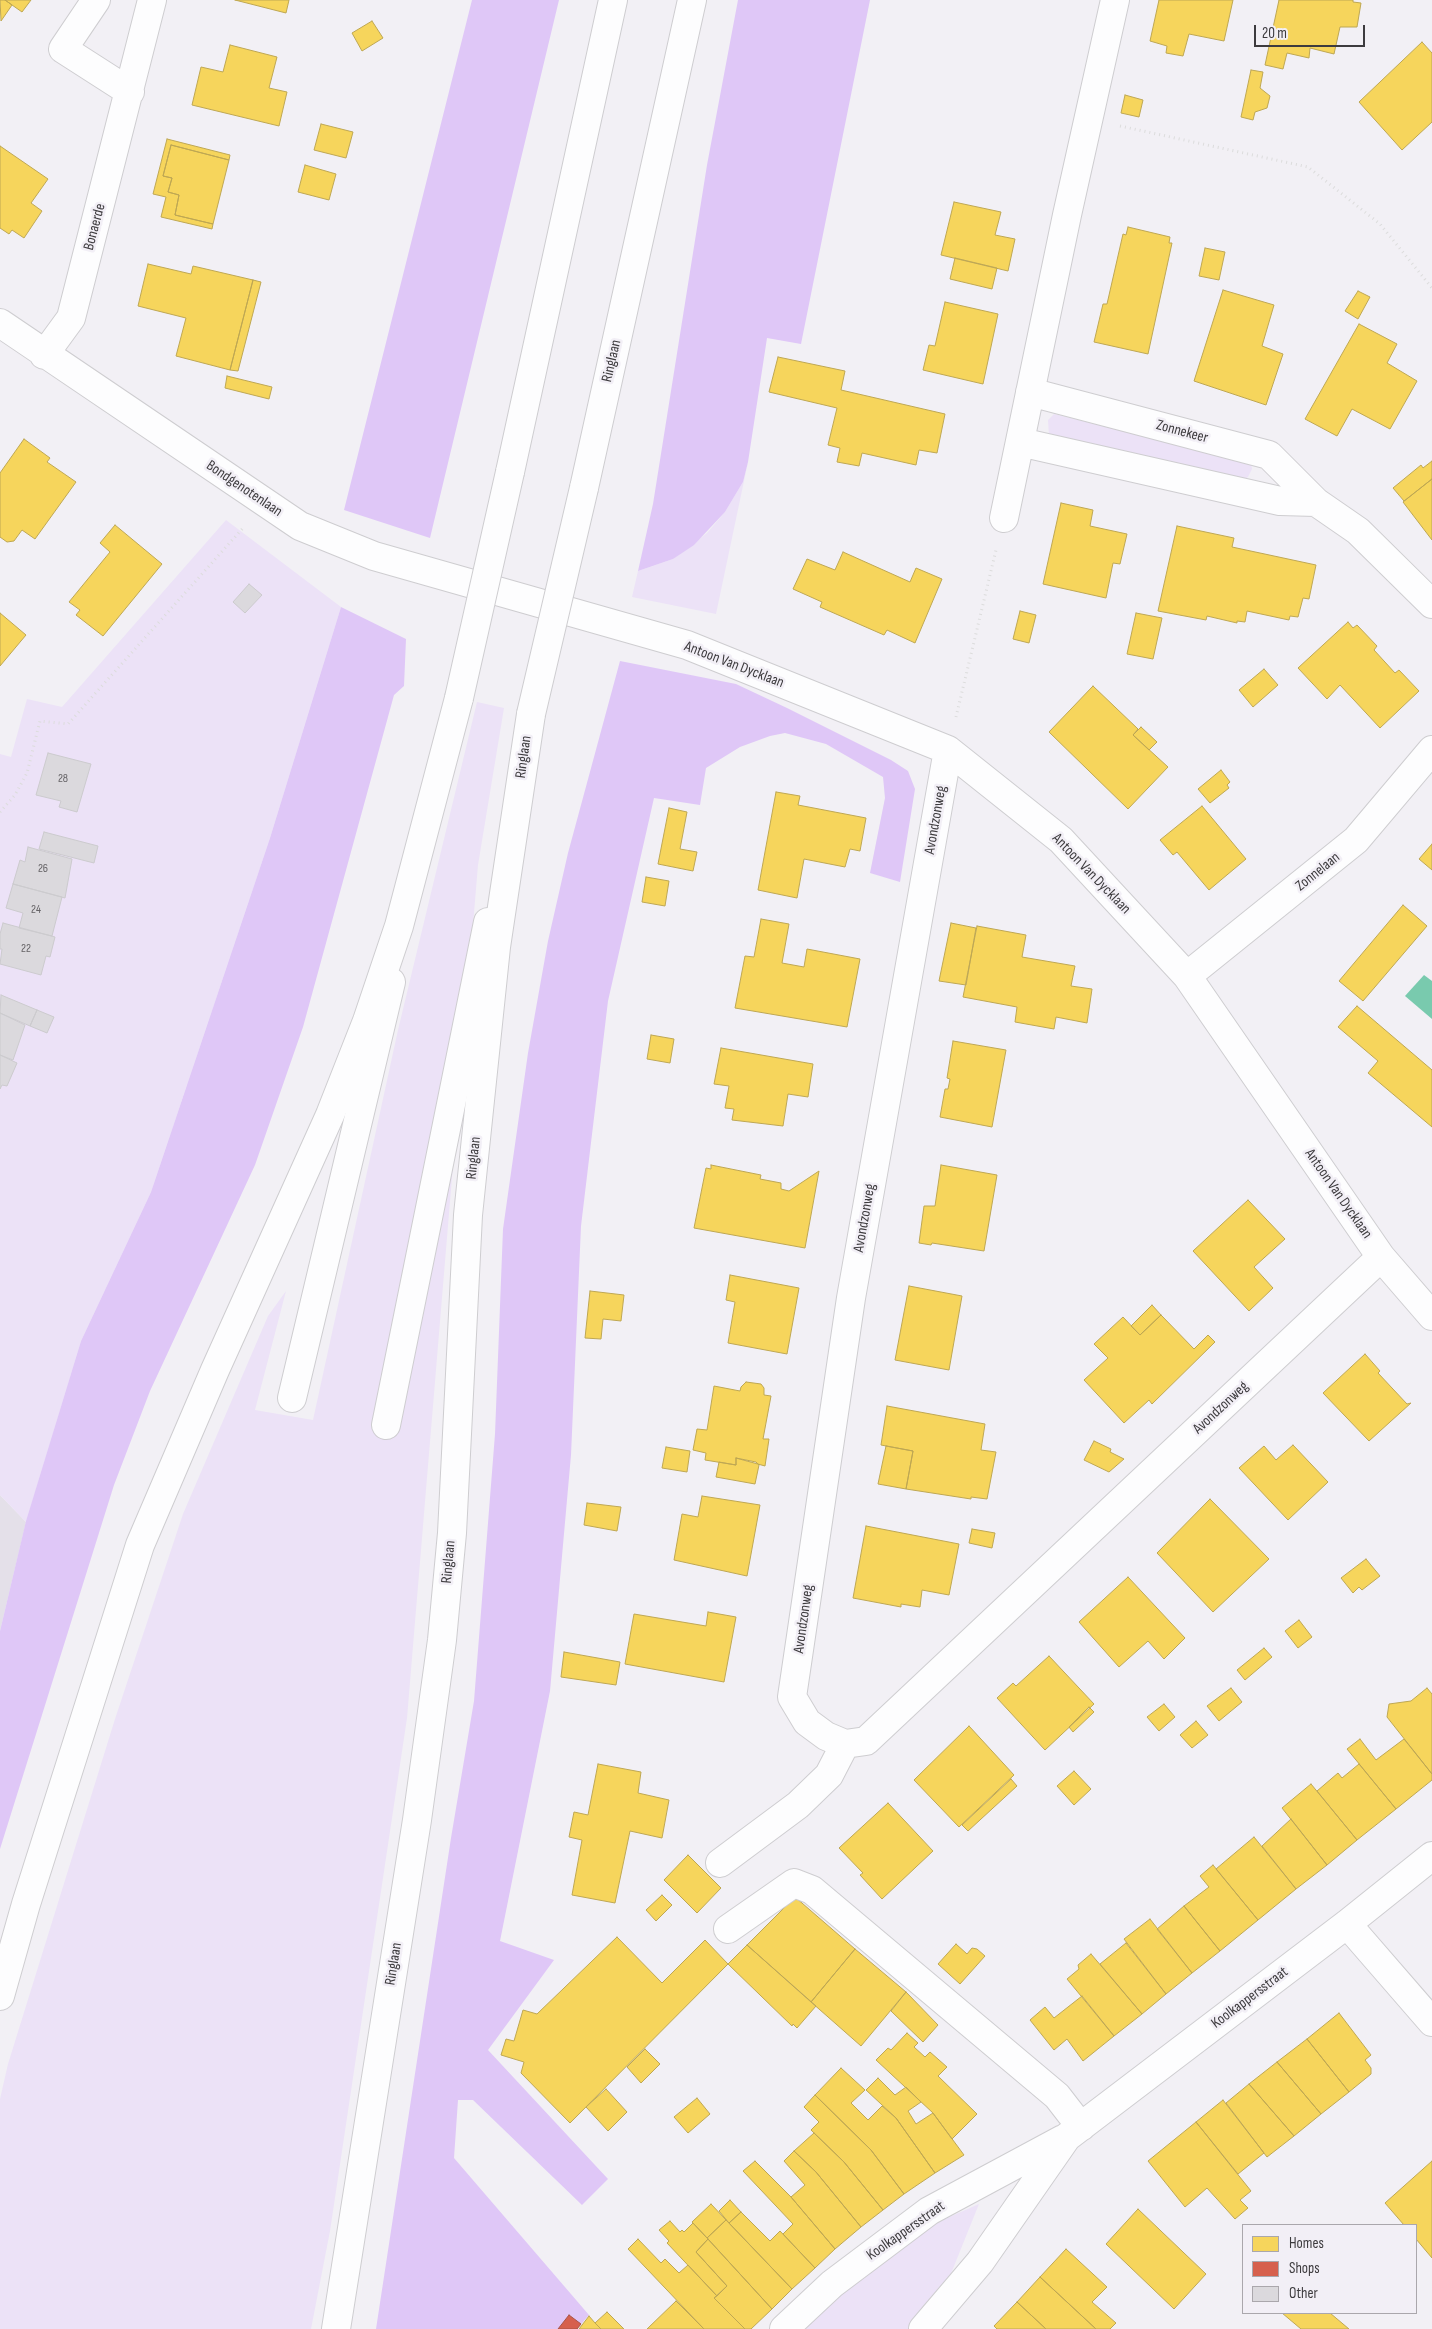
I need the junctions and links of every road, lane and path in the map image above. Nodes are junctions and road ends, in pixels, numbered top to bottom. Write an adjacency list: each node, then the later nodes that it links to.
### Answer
1 (96, 0): 6 (main road)
2 (152, 0): 6 (main road, Bonaerde)
3 (613, 0): 18 (main road, bridge)
4 (692, 0): 19 (main road, Ringlaan, bridge)
5 (1115, 0): 7 (main road)
6 (130, 92): 10 (main road, Bonaerde)
7 (1088, 119): 8 (path); 11 (main road)
8 (1432, 288)
9 (0, 323): 10 (main road, Bondgenotenlaan)
10 (44, 355): 14 (main road, Bondgenotenlaan)
11 (1030, 392): 12 (main road); 13 (main road, Zonnekeer)
12 (1020, 442): 13 (main road); 15 (main road)
13 (1316, 502): 17 (main road, Zonnekeer)
14 (265, 503): 16 (main road, Bondgenotenlaan); 22 (path)
15 (1004, 518): 20 (path)
16 (516, 597): 20 (main road, Antoon Van Dycklaan)
17 (1432, 604)
18 (459, 698): 26 (main road); 33 (main road)
19 (531, 714): 27 (main road); 36 (main road, Ringlaan)
20 (948, 750): 23 (main road, Antoon Van Dycklaan); 28 (main road, Avondzonweg)
21 (1432, 750): 23 (main road, Zonnelaan)
22 (0, 812)
23 (1187, 976): 24 (main road, Antoon Van Dycklaan)
24 (1381, 1257): 25 (main road, Antoon Van Dycklaan); 28 (main road, Avondzonweg)
25 (1432, 1316)
26 (292, 1398)
27 (386, 1425)
28 (845, 1744): 30 (main road)
29 (1432, 1856): 31 (main road, Koolkappersstraat)
30 (720, 1863)
31 (1347, 1924): 34 (main road); 35 (main road, Koolkappersstraat)
32 (728, 1929): 35 (main road)
33 (0, 1996)
34 (1432, 2022)
35 (1074, 2132): 37 (main road, Koolkappersstraat); 38 (main road, Koolkappersstraat)
36 (336, 2329)
37 (784, 2329)
38 (923, 2329)

